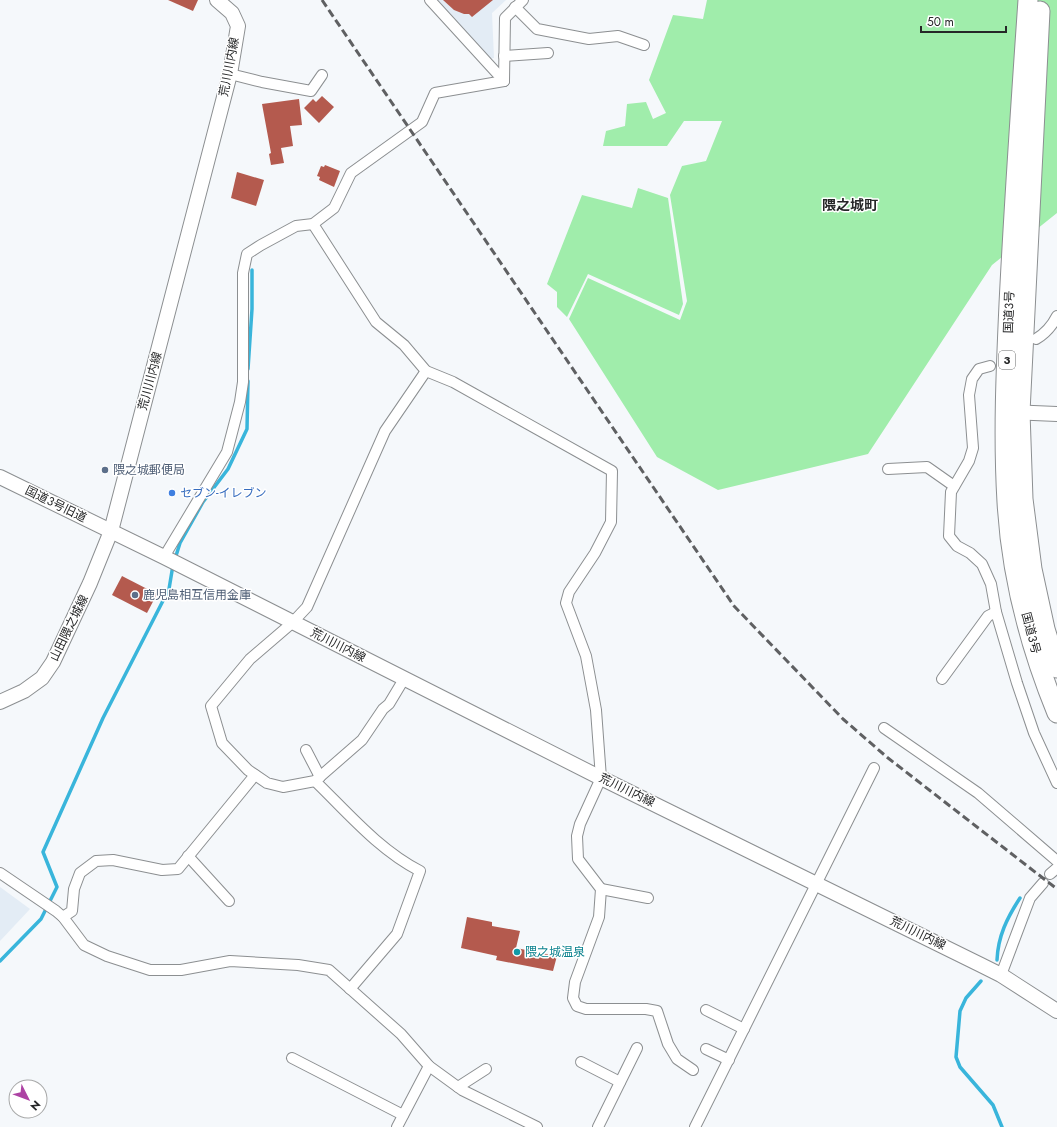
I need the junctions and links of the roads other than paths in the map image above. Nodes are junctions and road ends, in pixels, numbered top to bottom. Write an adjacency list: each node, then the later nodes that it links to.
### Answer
1 (217, 0): 9 (main road, 荒川川内線)
2 (430, 0): 11 (street)
3 (1028, 0): 17 (highway, 国道3号 / 3)
4 (1041, 0): 17 (highway, 国道3号 / 3)
5 (519, 3): 6 (street); 8 (street)
6 (644, 45)
7 (548, 53): 8 (street)
8 (504, 56): 11 (street)
9 (230, 74): 10 (street); 22 (main road, 荒川川内線)
10 (322, 75)
11 (504, 82): 12 (street)
12 (313, 224): 16 (street); 23 (street)
13 (1057, 316): 14 (street)
14 (1036, 339)
15 (990, 366): 21 (street)
16 (426, 371): 25 (street); 35 (street)
17 (1012, 412): 18 (main road); 26 (highway, 国道3号 / 3); 30 (highway, 国道3号 / 3)
18 (1057, 414)
19 (888, 470): 21 (street)
20 (0, 477): 22 (main road, 国道3号旧道)
21 (954, 486): 24 (street)
22 (111, 531): 23 (main road, 荒川川内線); 29 (main road, 山田隈之城線)
23 (170, 560): 25 (main road, 荒川川内線)
24 (996, 612): 28 (street); 37 (street)
25 (292, 622): 27 (main road, 荒川川内線); 34 (street)
26 (1057, 668)
27 (404, 678): 35 (main road, 荒川川内線); 36 (street)
28 (942, 679)
29 (0, 702)
30 (1057, 713)
31 (884, 728): 39 (street)
32 (306, 750): 36 (street)
33 (874, 768): 41 (street)
34 (254, 774): 36 (street); 38 (street)
35 (601, 778): 41 (main road, 荒川川内線); 43 (street)
36 (318, 779): 48 (street)
37 (1057, 783)
38 (188, 856): 45 (street); 46 (street)
39 (1057, 861)
40 (0, 873): 46 (street)
41 (816, 883): 47 (main road, 荒川川内線); 51 (street)
42 (1043, 883): 47 (street)
43 (601, 889): 44 (street); 59 (street)
44 (648, 898)
45 (229, 901)
46 (63, 917): 48 (street)
47 (1002, 975): 50 (main road, 荒川川内線)
48 (350, 989): 57 (street)
49 (706, 1010): 51 (street)
50 (1057, 1012)
51 (744, 1029): 55 (street)
52 (637, 1048): 60 (street)
53 (706, 1049): 55 (street)
54 (292, 1058): 62 (street)
55 (729, 1060): 66 (street)
56 (581, 1062): 60 (street)
57 (429, 1066): 61 (street); 62 (street)
58 (486, 1069): 61 (street)
59 (694, 1070)
60 (620, 1082): 65 (street)
61 (458, 1086): 64 (street)
62 (404, 1115): 63 (street)
63 (397, 1127)
64 (537, 1127)
65 (598, 1127)
66 (696, 1127)

